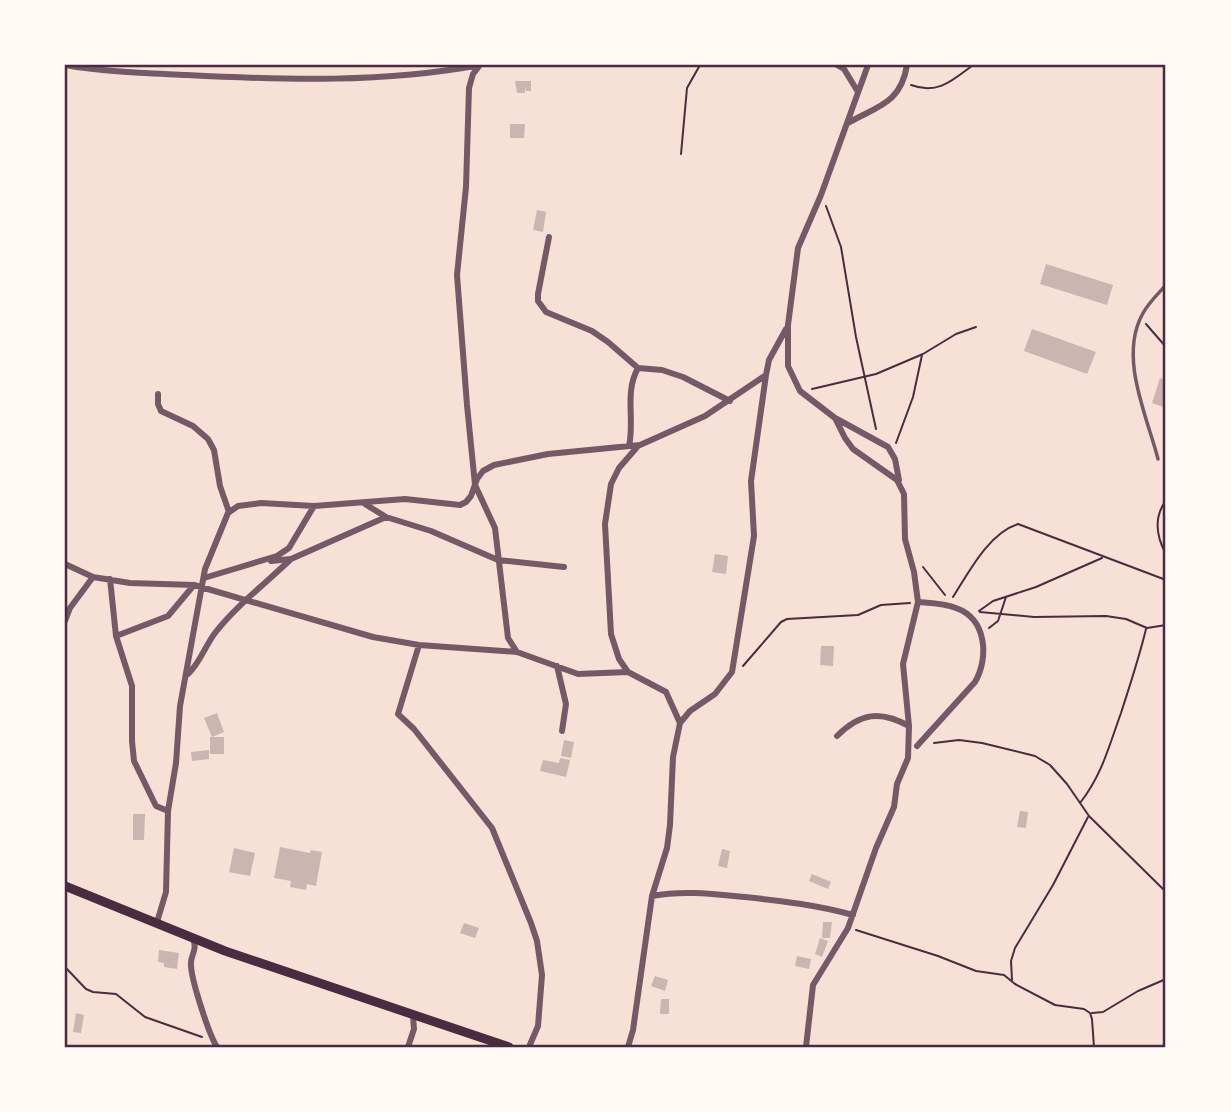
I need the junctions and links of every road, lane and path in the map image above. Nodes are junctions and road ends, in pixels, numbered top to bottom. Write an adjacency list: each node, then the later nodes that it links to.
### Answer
1 (65, 65): 2 (street)
2 (480, 65): 32 (street)
3 (700, 65): 11 (path)
4 (837, 65): 9 (street)
5 (868, 65): 9 (street)
6 (907, 65): 8 (street)
7 (973, 65): 8 (path)
8 (904, 82): 10 (street)
9 (858, 92): 10 (street)
10 (848, 123): 12 (street)
11 (681, 153)
12 (821, 195): 16 (street); 22 (path)
13 (549, 237): 20 (street)
14 (1166, 285): 15 (lane)
15 (1140, 317): 18 (path); 31 (lane)
16 (788, 325): 21 (street); 23 (street)
17 (976, 327): 19 (path)
18 (1166, 347)
19 (923, 354): 22 (path); 30 (path)
20 (638, 368): 25 (street); 29 (street)
21 (766, 375): 25 (street); 68 (street)
22 (865, 378): 23 (path); 28 (path)
23 (800, 391): 26 (street)
24 (158, 394): 37 (street)
25 (730, 401): 27 (street)
26 (835, 418): 28 (street); 33 (street)
27 (640, 444): 29 (street); 67 (street)
28 (883, 444): 30 (street)
29 (629, 446): 32 (street)
30 (892, 452): 33 (street)
31 (1158, 459)
32 (475, 485): 35 (street); 42 (street)
33 (901, 487): 55 (street)
34 (1166, 500): 39 (path)
35 (363, 503): 36 (street); 38 (street)
36 (314, 506): 37 (street); 43 (street)
37 (229, 512): 49 (street)
38 (386, 517): 41 (street); 42 (street)
39 (1166, 554)
40 (1104, 557): 46 (path); 50 (path); 53 (path)
41 (291, 559): 43 (street); 54 (street)
42 (498, 560): 45 (street); 65 (street)
43 (264, 561): 49 (street)
44 (65, 564): 47 (street)
45 (564, 567)
46 (923, 567)
47 (93, 577): 48 (street); 59 (street)
48 (110, 579): 51 (street); 63 (street)
49 (204, 579): 52 (street)
50 (1166, 580)
51 (194, 586): 52 (street); 63 (street)
52 (203, 588): 54 (street); 69 (street)
53 (1007, 596): 57 (path); 58 (path)
54 (246, 601): 64 (street); 69 (street)
55 (918, 602): 56 (street); 68 (path); 71 (street)
56 (961, 610): 57 (path); 62 (street)
57 (978, 612): 58 (path)
58 (1001, 614): 61 (path); 62 (path)
59 (65, 621)
60 (1166, 625): 61 (path)
61 (1147, 628): 75 (path)
62 (980, 632): 74 (street)
63 (116, 636): 76 (street)
64 (419, 645): 65 (street); 93 (street)
65 (517, 652): 66 (street)
66 (557, 666): 67 (street); 72 (street)
67 (628, 672): 70 (street)
68 (732, 672): 70 (street)
69 (187, 676): 76 (street)
70 (680, 723): 80 (street)
71 (909, 726): 73 (street); 81 (street)
72 (562, 732)
73 (837, 736)
74 (917, 746): 75 (path)
75 (1080, 803): 77 (path)
76 (168, 811): 82 (street)
77 (1089, 816): 79 (path); 87 (path)
78 (65, 886): 82 (main road)
79 (1166, 892)
80 (652, 896): 81 (street); 94 (street)
81 (853, 915): 83 (street)
82 (157, 922): 84 (main road)
83 (848, 928): 87 (path); 95 (street)
84 (194, 939): 89 (main road); 90 (street)
85 (65, 967): 90 (path)
86 (1166, 979): 88 (path)
87 (1012, 982): 88 (path)
88 (1090, 1013): 96 (path)
89 (413, 1016): 91 (street); 92 (main road)
90 (215, 1045)
91 (408, 1047)
92 (509, 1047)
93 (529, 1047)
94 (628, 1047)
95 (806, 1047)
96 (1094, 1047)

